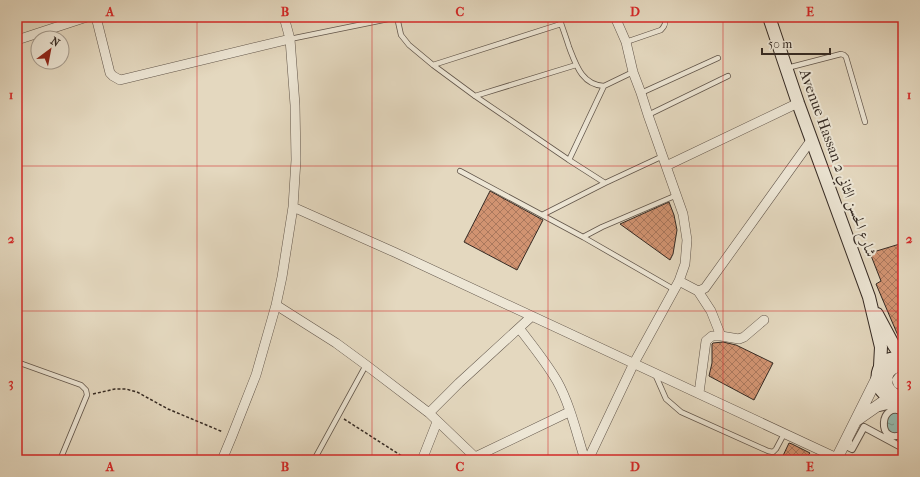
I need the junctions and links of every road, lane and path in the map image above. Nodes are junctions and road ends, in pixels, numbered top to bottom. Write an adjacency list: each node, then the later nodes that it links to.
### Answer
1 (88, 17): 11 (street)
2 (96, 17): 10 (street)
3 (284, 17): 10 (street)
4 (398, 17): 10 (lane); 14 (lane)
5 (559, 17): 9 (lane)
6 (616, 17): 12 (street)
7 (665, 17): 12 (lane)
8 (769, 17): 16 (main road, Avenue Hassan 2 شارع الحسن الثاني)
9 (561, 24): 14 (lane); 15 (lane)
10 (290, 39): 32 (street)
11 (17, 40)
12 (626, 42): 17 (street)
13 (718, 58): 20 (lane)
14 (433, 65): 21 (lane)
15 (576, 66): 19 (lane); 21 (lane)
16 (787, 68): 22 (main road, Avenue Hassan 2 شارع الحسن الثاني); 24 (lane)
17 (633, 72): 19 (lane); 20 (street)
18 (728, 76): 23 (lane)
19 (604, 86): 27 (lane)
20 (641, 93): 23 (street)
21 (475, 96): 27 (lane)
22 (798, 103): 25 (main road, Avenue Hassan 2 شارع الحسن الثاني); 28 (street)
23 (648, 115): 26 (street)
24 (865, 122)
25 (812, 139): 36 (street); 37 (main road, Avenue Hassan 2 شارع الحسن الثاني)
26 (663, 156): 28 (street); 30 (lane)
27 (569, 160): 30 (lane)
28 (666, 166): 31 (street)
29 (460, 171): 33 (lane)
30 (605, 183): 33 (lane)
31 (677, 195): 34 (lane); 35 (street)
32 (293, 207): 38 (street); 39 (street)
33 (542, 216): 34 (lane)
34 (583, 237): 35 (lane)
35 (677, 285): 36 (street); 44 (street)
36 (698, 291): 42 (street)
37 (869, 297): 45 (main road); 47 (main road)
38 (276, 305): 46 (street); 64 (street)
39 (532, 316): 41 (street); 44 (street)
40 (764, 320): 42 (street)
41 (518, 328): 56 (street); 58 (street)
42 (721, 336): 51 (street)
43 (17, 362): 52 (lane)
44 (634, 363): 48 (street); 73 (street)
45 (903, 363): 45 (street); 47 (main road)
46 (366, 365): 58 (street); 59 (lane)
47 (879, 372): 53 (main road); 61 (street)
48 (655, 373): 51 (street); 62 (lane)
49 (903, 376): 50 (street)
50 (903, 386)
51 (698, 393): 62 (street)
52 (88, 395): 64 (path); 68 (lane)
53 (890, 397): 54 (main road); 61 (street)
54 (903, 398)
55 (903, 406): 65 (street)
56 (569, 412): 66 (street); 73 (street)
57 (903, 412): 63 (street)
58 (429, 413): 60 (street)
59 (339, 415): 70 (lane); 71 (path)
60 (437, 422): 66 (street); 72 (street)
61 (855, 422): 67 (street)
62 (784, 434): 67 (street)
63 (903, 434)
64 (232, 436): 69 (street)
65 (903, 448)
66 (474, 459)
67 (837, 459)
68 (60, 460)
69 (222, 460)
70 (314, 460)
71 (408, 460)
72 (422, 460)
73 (586, 460)

